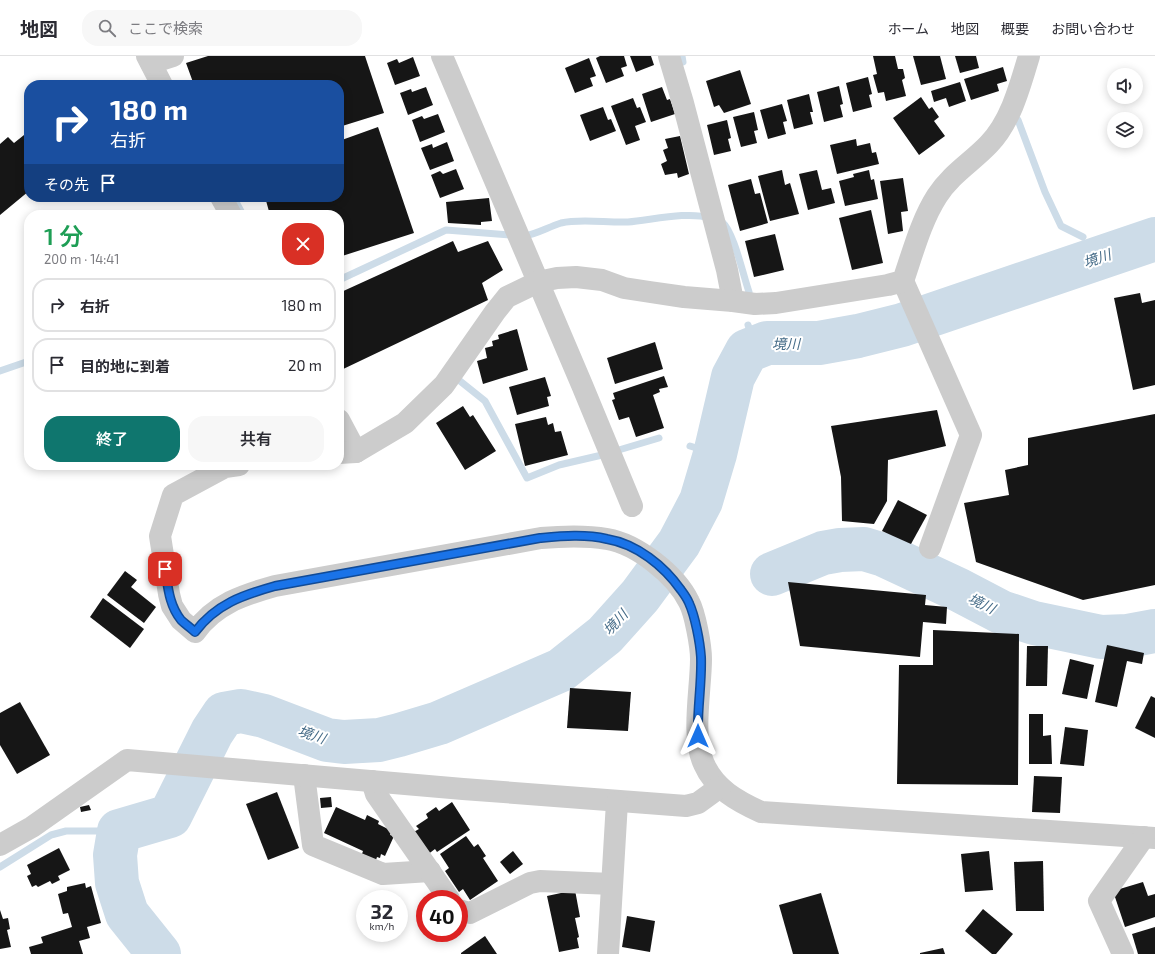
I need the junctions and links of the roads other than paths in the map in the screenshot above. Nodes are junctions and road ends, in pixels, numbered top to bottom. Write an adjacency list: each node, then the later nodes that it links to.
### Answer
1 (173, 56): 5 (street)
2 (442, 56): 7 (street)
3 (669, 56): 9 (street)
4 (1029, 56): 8 (street)
5 (149, 60): 6 (street)
6 (159, 80)
7 (538, 282): 9 (street); 11 (street); 13 (street)
8 (905, 286): 9 (street); 14 (street)
9 (733, 301)
10 (344, 441): 11 (street)
11 (347, 453)
12 (219, 470): 17 (street)
13 (632, 506)
14 (930, 548)
15 (304, 775): 16 (street); 20 (street); 21 (street)
16 (372, 781): 18 (street); 21 (street)
17 (720, 787): 18 (street); 19 (street)
18 (617, 802): 22 (street)
19 (1149, 838): 26 (street)
20 (0, 845)
21 (430, 871): 23 (street)
22 (612, 884): 24 (street); 25 (street)
23 (443, 890)
24 (468, 912)
25 (608, 954)
26 (1123, 954)

